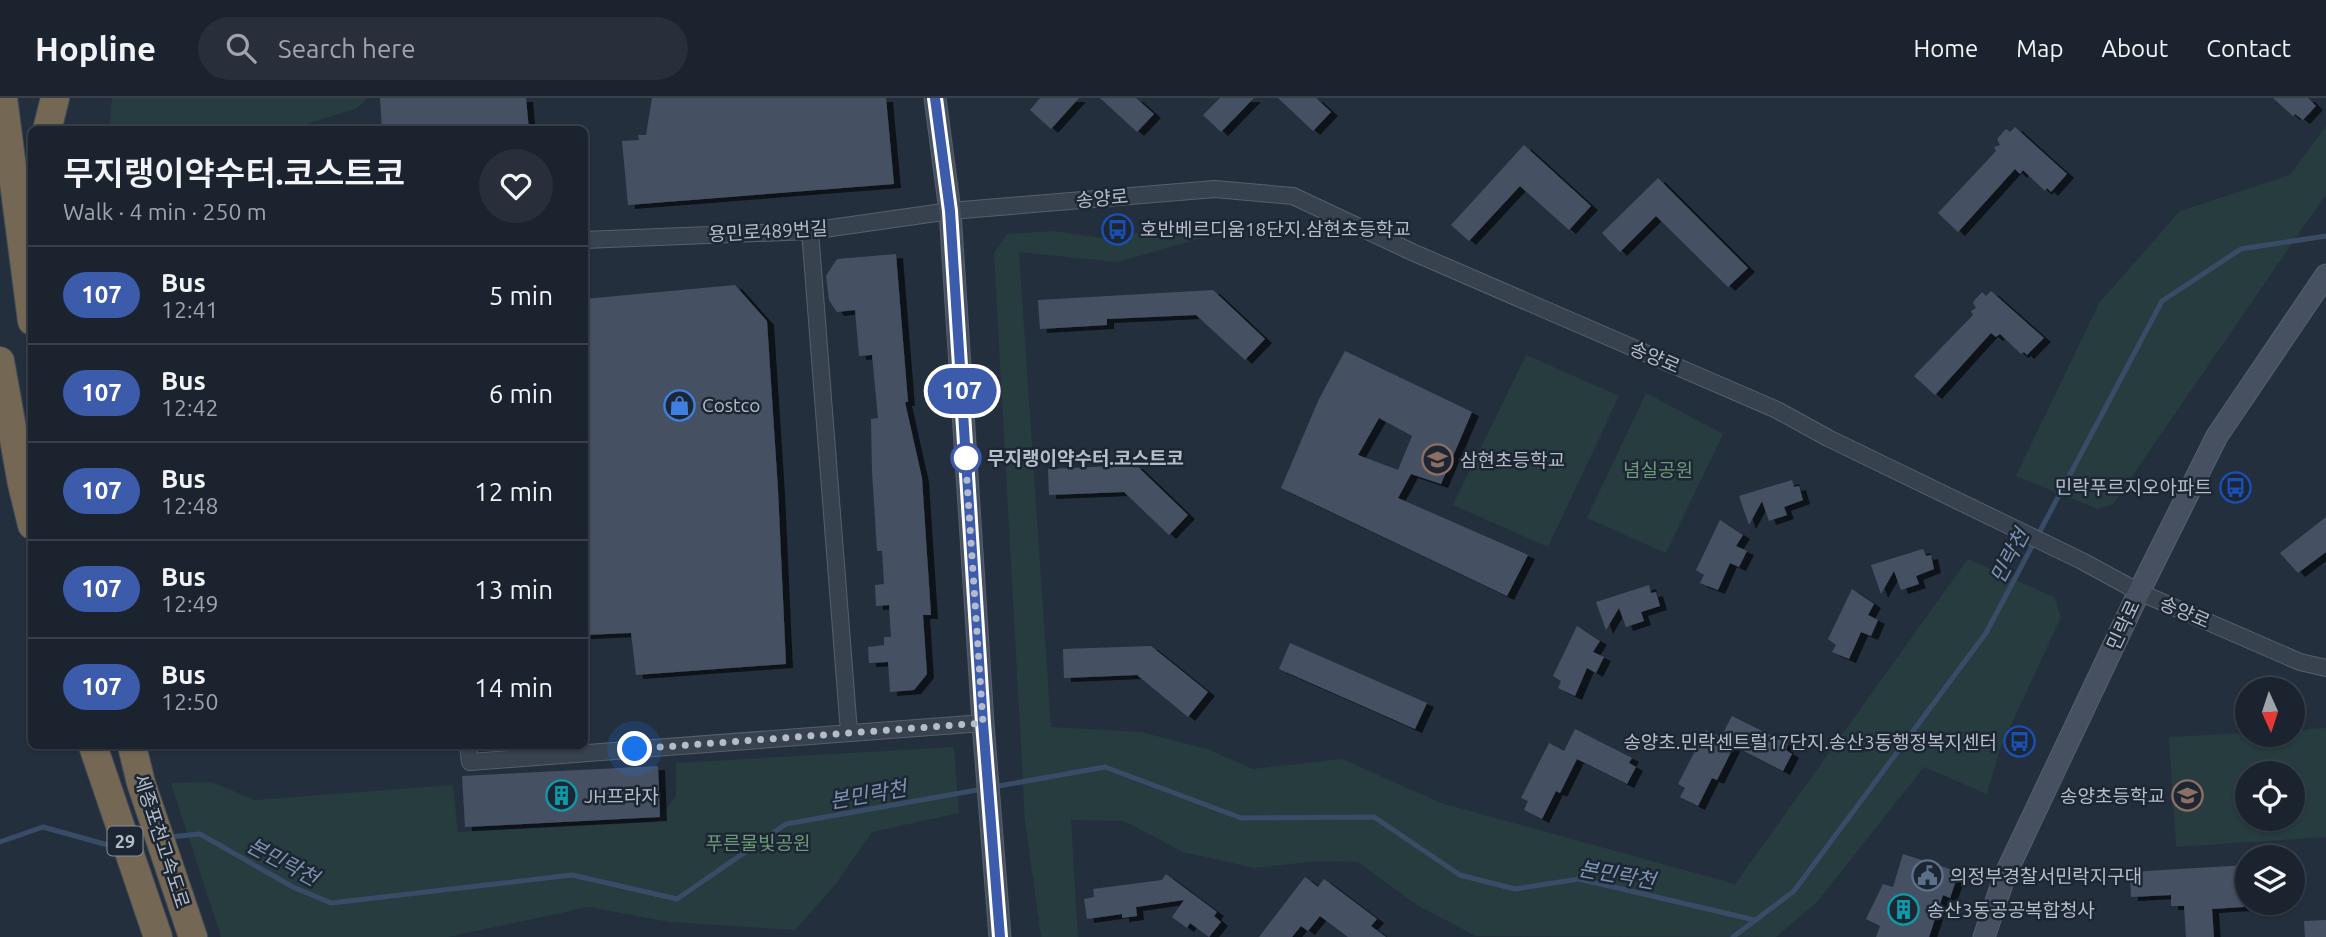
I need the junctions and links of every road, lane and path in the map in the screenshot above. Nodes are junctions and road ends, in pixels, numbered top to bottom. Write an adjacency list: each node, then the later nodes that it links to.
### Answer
1 (3, 98): 9 (highway)
2 (55, 98): 4 (highway)
3 (935, 98): 5 (street)
4 (48, 126)
5 (950, 211): 6 (street, 용민로489번길); 12 (street, 송양로); 14 (street)
6 (810, 231): 7 (street, 용민로489번길); 15 (street)
7 (588, 240)
8 (2326, 275): 12 (street, 민락로)
9 (28, 301)
10 (0, 361): 11 (highway)
11 (28, 509)
12 (2139, 592): 13 (street, 송양로); 22 (street, 민락로)
13 (2326, 668)
14 (983, 723): 15 (street); 21 (street)
15 (849, 732): 18 (street)
16 (94, 749): 19 (highway, 세종포천고속도로 / 29)
17 (133, 749): 20 (highway, 세종포천고속도로 / 29)
18 (468, 749)
19 (158, 937)
20 (193, 937)
21 (1000, 937)
22 (1984, 937)

